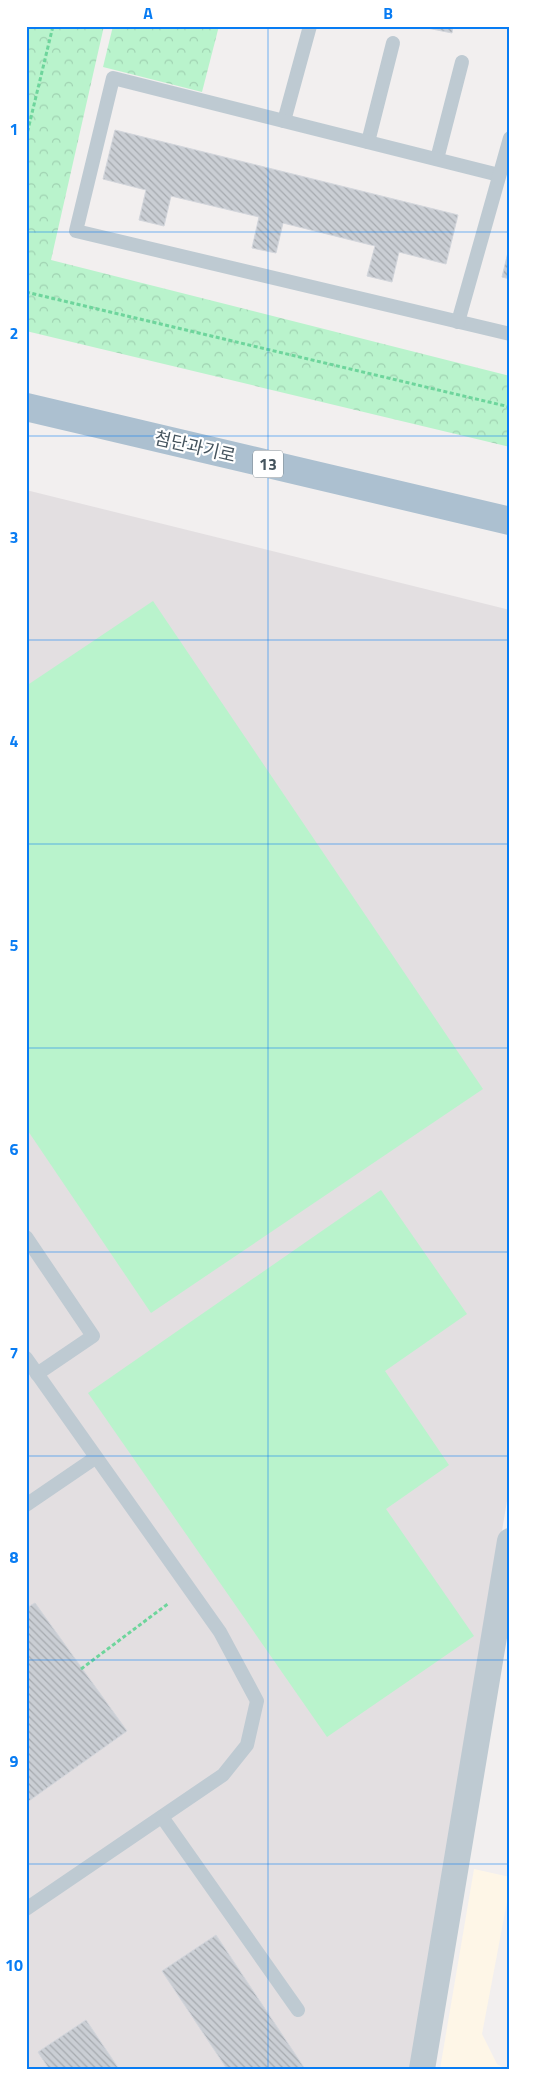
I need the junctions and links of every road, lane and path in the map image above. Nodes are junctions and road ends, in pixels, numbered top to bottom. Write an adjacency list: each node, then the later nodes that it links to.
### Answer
1 (53, 26): 6 (path)
2 (310, 26): 5 (lane)
3 (393, 44): 8 (lane)
4 (462, 62): 9 (lane)
5 (284, 121): 8 (lane); 12 (lane)
6 (26, 138)
7 (510, 138): 10 (lane)
8 (368, 142): 9 (lane)
9 (436, 159): 10 (lane)
10 (499, 175): 12 (lane)
11 (26, 292): 15 (path)
12 (458, 322): 13 (lane)
13 (510, 334)
14 (26, 407): 16 (main road, 첨단과기로 / 13)
15 (510, 407)
16 (510, 520)
17 (26, 1236): 19 (lane)
18 (26, 1358): 19 (lane)
19 (37, 1374): 20 (lane)
20 (95, 1458): 21 (lane); 25 (lane)
21 (26, 1505)
22 (510, 1541): 28 (street)
23 (169, 1603): 24 (path)
24 (81, 1669)
25 (162, 1817): 26 (lane); 27 (lane)
26 (26, 1909)
27 (298, 2010)
28 (422, 2069)

